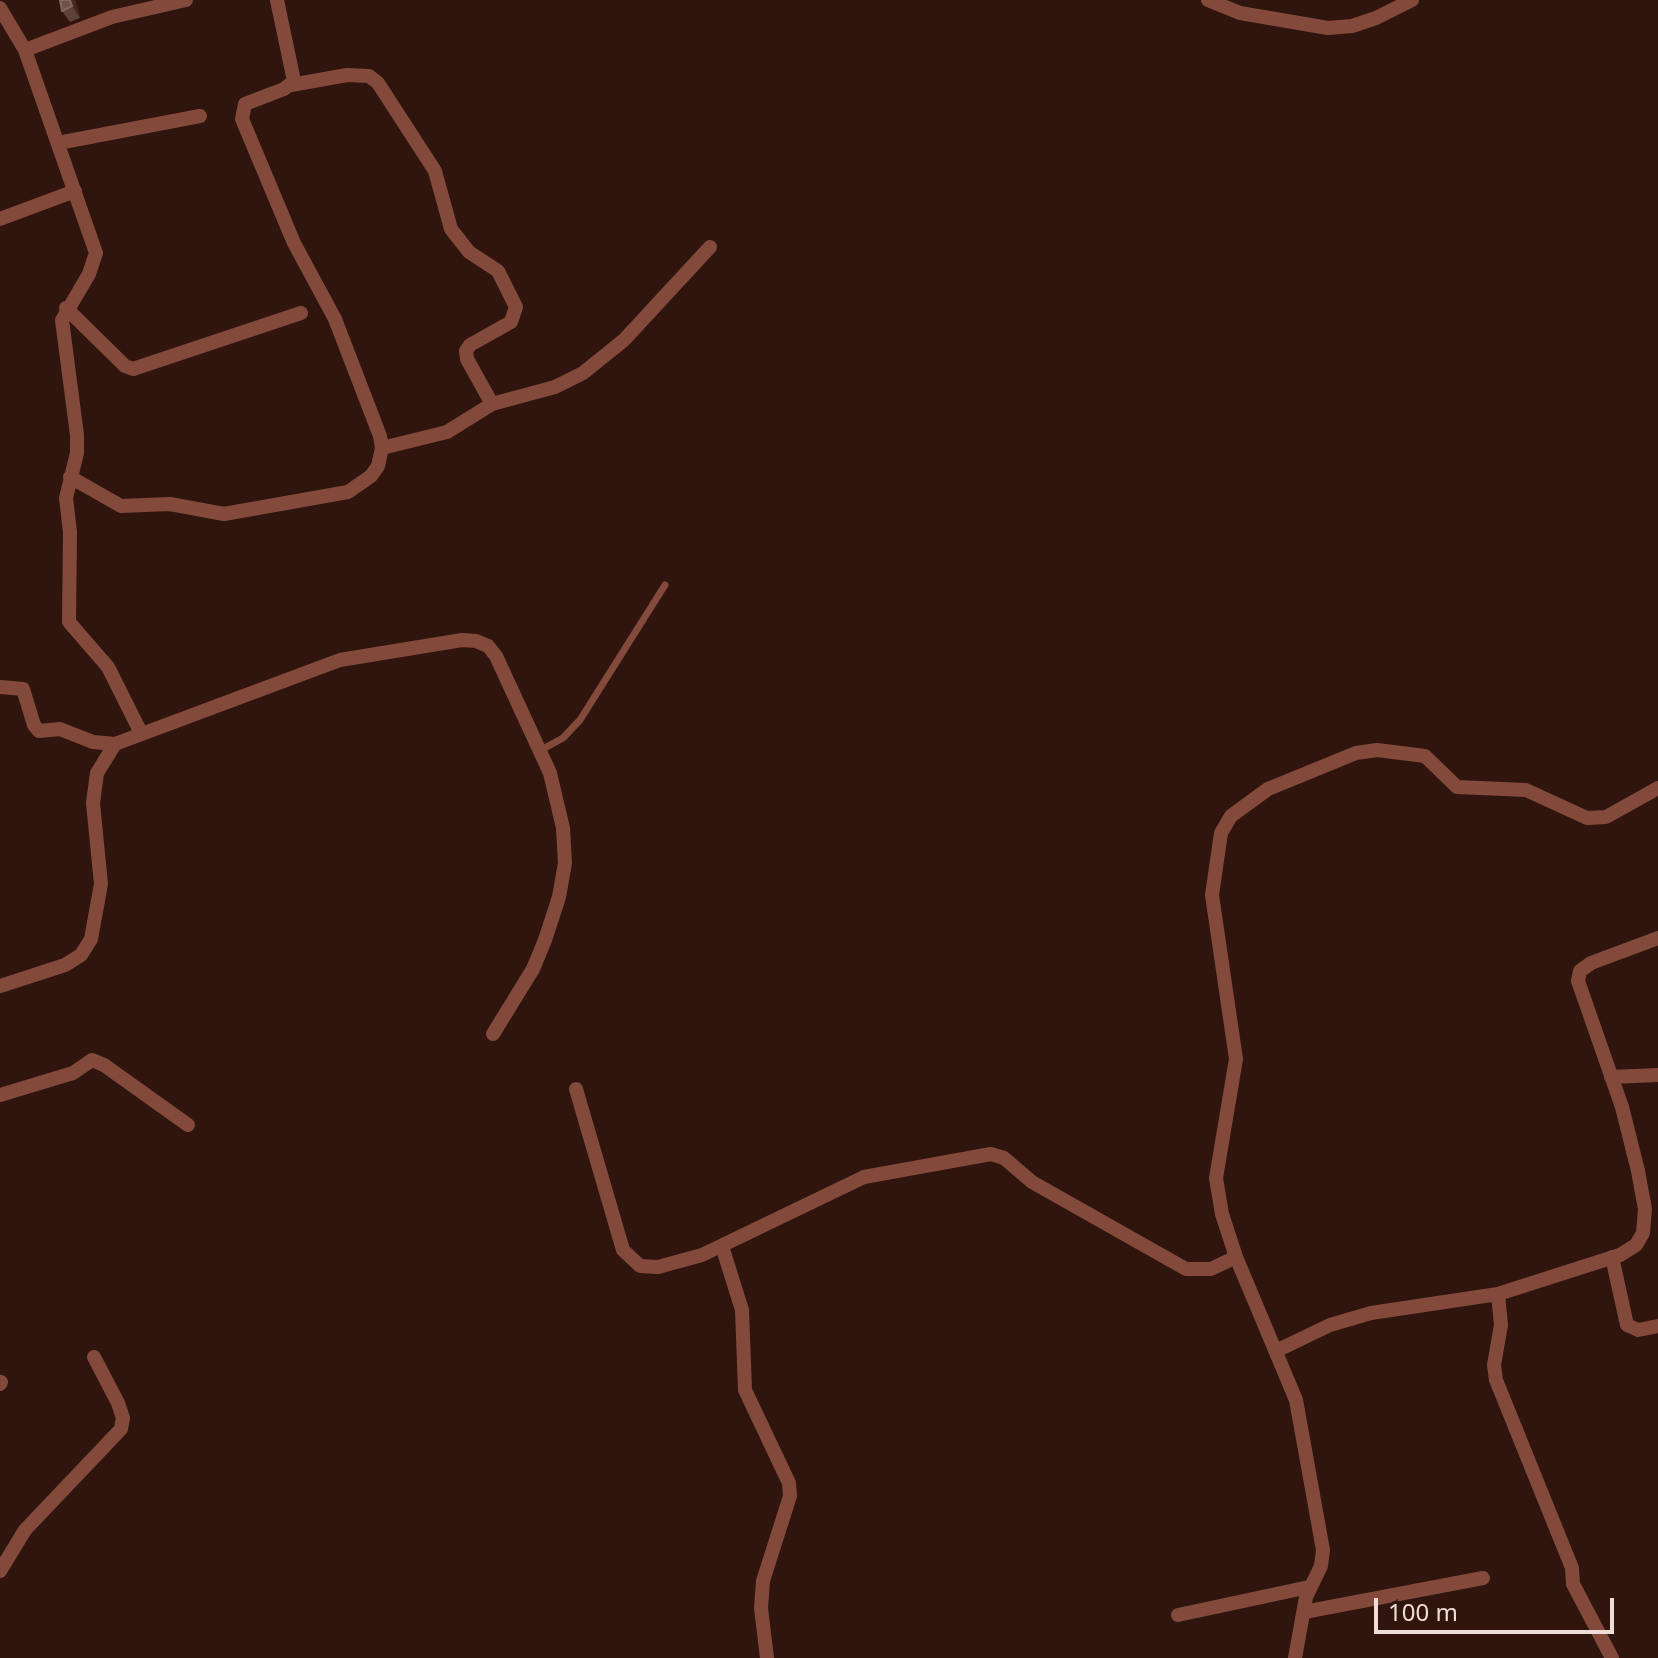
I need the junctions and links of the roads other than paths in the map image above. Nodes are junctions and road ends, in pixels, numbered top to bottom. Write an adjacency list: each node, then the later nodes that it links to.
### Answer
1 (186, 0): 6 (street)
2 (277, 0): 7 (street)
3 (1208, 0): 4 (street)
4 (1412, 0)
5 (0, 8): 6 (street)
6 (25, 50): 9 (street)
7 (291, 85): 15 (street); 16 (street)
8 (200, 116): 9 (street)
9 (58, 143): 10 (street)
10 (75, 191): 11 (street); 13 (street)
11 (0, 219)
12 (710, 247): 15 (street)
13 (66, 308): 14 (street); 17 (street)
14 (301, 313)
15 (492, 404): 16 (street)
16 (382, 448): 17 (street)
17 (70, 477): 20 (street)
18 (665, 585): 22 (lane)
19 (0, 687): 21 (street)
20 (141, 733): 21 (street); 22 (street)
21 (115, 744): 25 (street)
22 (539, 750): 26 (street)
23 (1658, 788): 33 (street)
24 (1658, 938): 28 (street)
25 (0, 986)
26 (493, 1034)
27 (1658, 1075): 28 (street)
28 (1611, 1077): 34 (street)
29 (576, 1089): 32 (street)
30 (0, 1095): 31 (street)
31 (188, 1125)
32 (722, 1246): 33 (street); 44 (street)
33 (1236, 1257): 37 (street)
34 (1612, 1257): 35 (street); 36 (street)
35 (1498, 1294): 37 (street); 46 (street)
36 (1658, 1326)
37 (1278, 1350): 41 (street)
38 (94, 1357): 39 (street)
39 (0, 1571)
40 (1483, 1578): 42 (street)
41 (1309, 1587): 42 (street); 43 (street)
42 (1304, 1612): 45 (street)
43 (1178, 1615)
44 (767, 1658)
45 (1295, 1658)
46 (1612, 1658)

